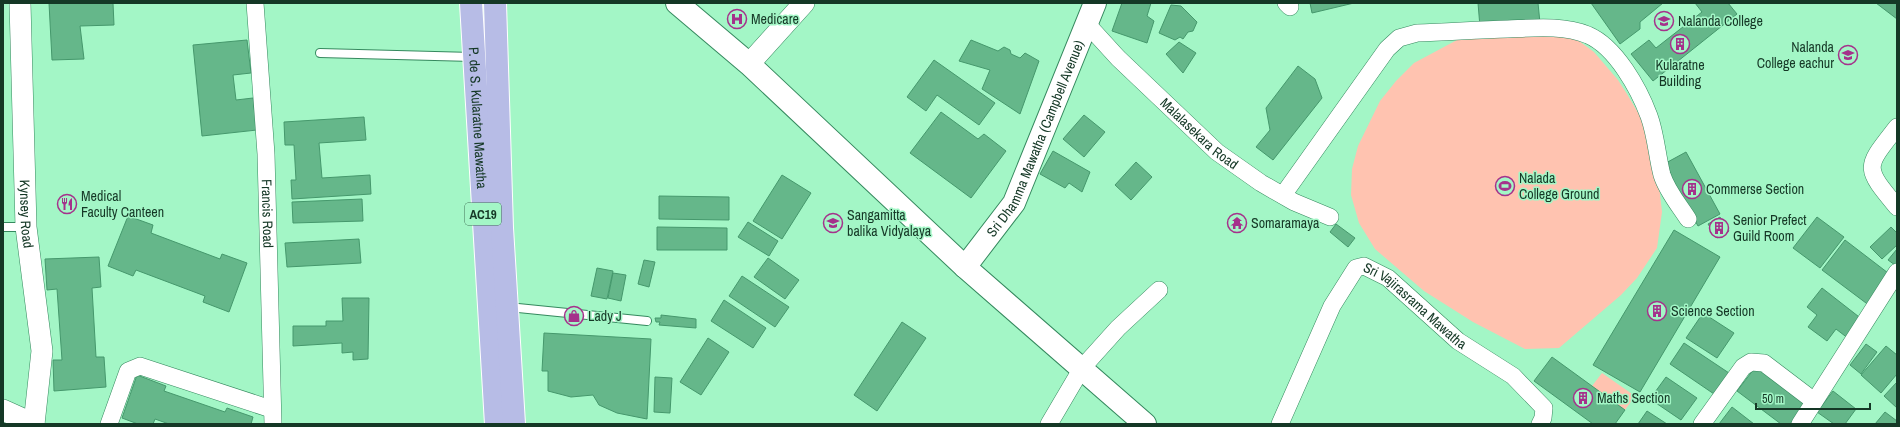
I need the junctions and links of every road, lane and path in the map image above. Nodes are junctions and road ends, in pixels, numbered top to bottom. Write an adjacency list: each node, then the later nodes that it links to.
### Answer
1 (20, 3): 18 (street, Kynsey Road)
2 (255, 3): 27 (street, Francis Road)
3 (471, 3): 10 (main road, P. de S. Kularatne Mawatha / AC19)
4 (495, 3): 22 (main road, P. de S. Kularatne Mawatha / AC19)
5 (677, 3): 11 (main road)
6 (804, 3): 11 (street)
7 (1095, 3): 8 (main road, Sri Dhamma Mawatha (Campbell Avenue))
8 (1087, 24): 13 (street, Malalasekara Road); 19 (main road, Sri Dhamma Mawatha (Campbell Avenue))
9 (320, 54): 10 (lane)
10 (474, 57): 32 (main road, P. de S. Kularatne Mawatha / AC19)
11 (749, 64): 19 (main road)
12 (1897, 127): 14 (street)
13 (1283, 195): 15 (street, Malalasekara Road); 16 (street)
14 (1897, 207)
15 (1330, 217)
16 (1688, 219)
17 (3, 227): 18 (lane)
18 (26, 227): 30 (street, Kynsey Road)
19 (965, 267): 24 (main road)
20 (1897, 272): 25 (street)
21 (1159, 290): 24 (street)
22 (507, 306): 23 (lane); 33 (main road, P. de S. Kularatne Mawatha / AC19)
23 (647, 321)
24 (1082, 368): 28 (main road); 34 (street)
25 (1814, 402): 36 (street); 37 (street)
26 (3, 410): 30 (street)
27 (272, 416): 31 (street)
28 (1133, 420)
29 (1542, 421): 35 (street, Sri Vajirasrama Mawatha)
30 (34, 424)
31 (109, 424)
32 (496, 424)
33 (514, 424)
34 (1049, 424)
35 (1280, 424)
36 (1702, 424)
37 (1800, 424)

